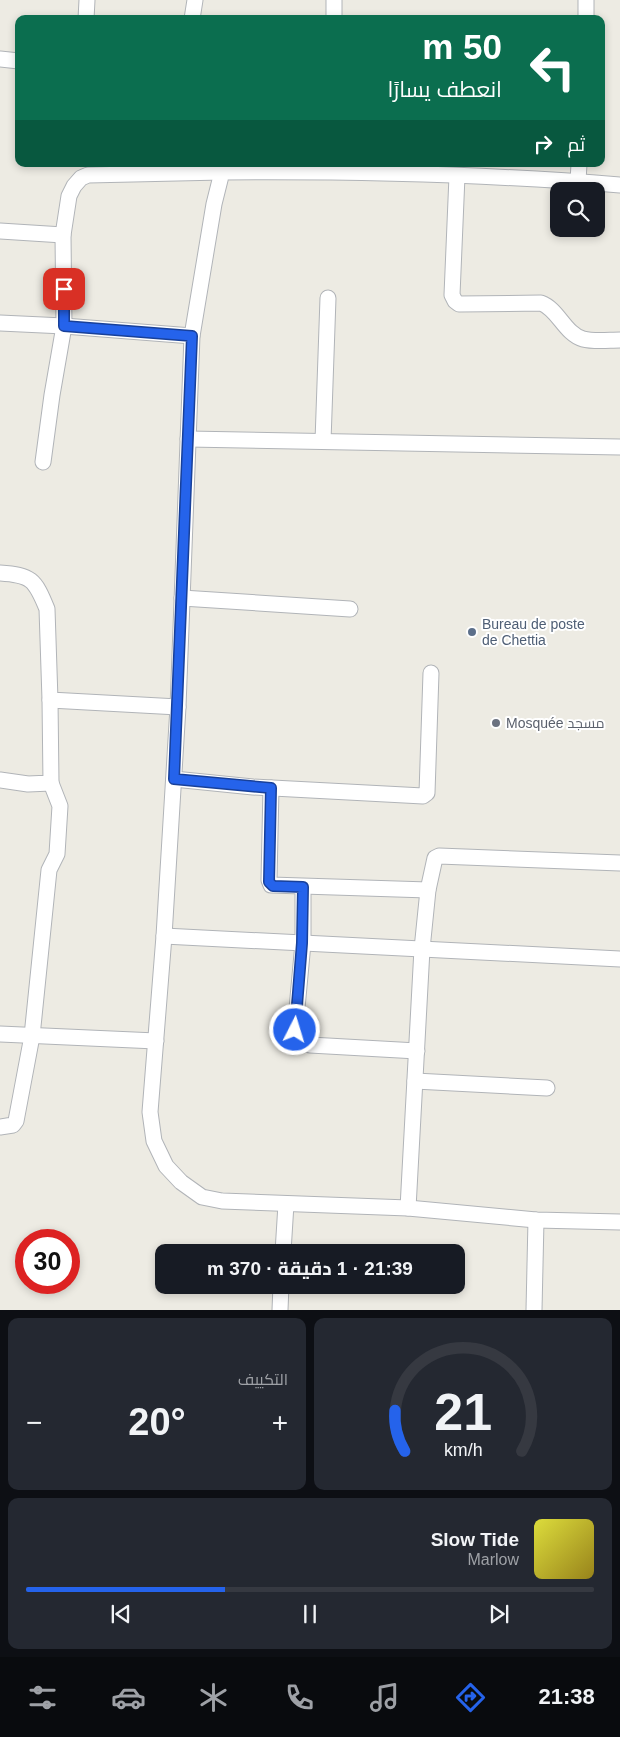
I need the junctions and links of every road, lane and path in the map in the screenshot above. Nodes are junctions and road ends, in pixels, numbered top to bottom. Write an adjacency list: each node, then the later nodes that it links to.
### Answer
1 (88, 0): 5 (street)
2 (195, 0): 6 (street)
3 (334, 0): 7 (street)
4 (586, 0): 8 (street)
5 (86, 15)
6 (193, 15)
7 (334, 15)
8 (586, 15)
9 (0, 59): 10 (street)
10 (15, 61)
11 (331, 167): 13 (street); 14 (street)
12 (579, 167): 15 (street)
13 (222, 172): 18 (street); 22 (street)
14 (457, 176): 15 (street); 23 (street)
15 (578, 181): 16 (street)
16 (620, 185)
17 (0, 231): 18 (street)
18 (63, 235): 21 (street)
19 (328, 298): 25 (street)
20 (0, 323): 21 (street)
21 (64, 326): 22 (street); 27 (street)
22 (192, 336): 24 (street)
23 (620, 340)
24 (188, 438): 25 (street); 29 (street)
25 (323, 441): 26 (street)
26 (620, 447)
27 (43, 462)
28 (0, 573): 32 (street)
29 (182, 598): 30 (street); 33 (street)
30 (350, 609)
31 (431, 673): 37 (street)
32 (50, 700): 33 (street); 36 (street)
33 (178, 707): 34 (street)
34 (174, 779): 37 (street); 41 (street)
35 (0, 780): 36 (street)
36 (51, 782): 46 (street)
37 (271, 788): 39 (street)
38 (620, 863): 40 (street)
39 (303, 887): 40 (street); 42 (street)
40 (428, 890): 43 (street)
41 (164, 936): 42 (street); 47 (street)
42 (302, 943): 43 (street); 48 (street)
43 (422, 949): 44 (street); 48 (street)
44 (620, 959)
45 (0, 1034): 46 (street)
46 (32, 1036): 47 (street); 51 (street)
47 (156, 1041): 52 (street)
48 (417, 1051): 49 (street)
49 (415, 1081): 50 (street); 53 (street)
50 (547, 1088)
51 (0, 1127)
52 (286, 1204): 53 (street); 56 (street)
53 (408, 1208): 54 (street)
54 (536, 1220): 55 (street); 59 (street)
55 (620, 1222)
56 (284, 1244)
57 (281, 1294): 58 (street)
58 (280, 1310)
59 (534, 1310)

